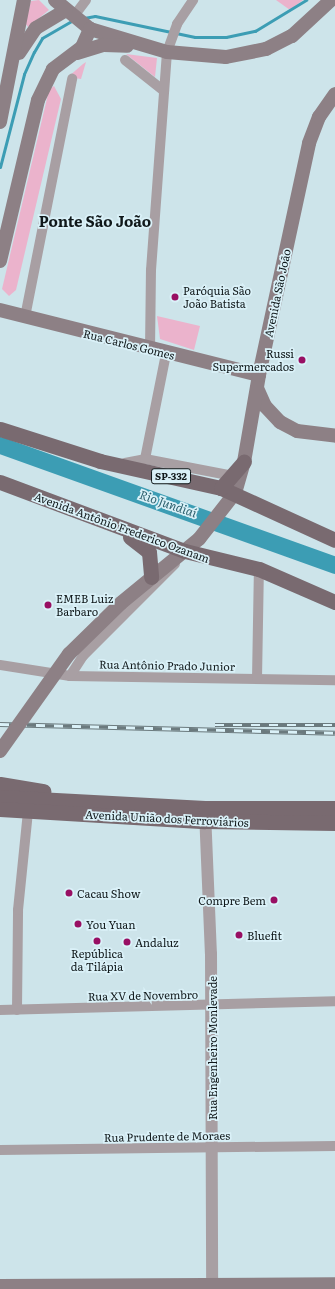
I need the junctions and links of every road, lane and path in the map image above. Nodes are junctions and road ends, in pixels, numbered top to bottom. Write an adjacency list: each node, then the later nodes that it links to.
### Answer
1 (24, 0): 11 (main road)
2 (55, 0): 6 (main road)
3 (86, 0): 6 (street)
4 (193, 0): 8 (street)
5 (331, 0): 8 (main road)
6 (78, 19): 7 (main road); 9 (main road); 11 (main road)
7 (147, 47): 8 (main road); 9 (main road)
8 (168, 47): 13 (street)
9 (63, 60): 16 (main road)
10 (126, 60): 13 (street)
11 (12, 70): 15 (main road)
12 (72, 79): 18 (street)
13 (164, 91): 19 (street)
14 (335, 94): 21 (main road, Avenida São João)
15 (0, 122)
16 (0, 261)
17 (0, 310): 18 (main road, Rua Carlos Gomes)
18 (25, 317): 19 (main road, Rua Carlos Gomes)
19 (150, 350): 20 (main road, Rua Carlos Gomes)
20 (166, 354): 21 (main road, Rua Carlos Gomes); 24 (street)
21 (258, 381): 23 (main road); 26 (main road, Avenida São João)
22 (0, 429): 25 (main road, SP-332)
23 (335, 436)
24 (145, 459): 25 (street); 27 (street)
25 (100, 461): 29 (main road, SP-332)
26 (244, 462): 27 (main road); 29 (main road, Avenida São João)
27 (232, 476): 29 (main road)
28 (0, 482): 30 (main road, Avenida Antônio Frederico Ozanam)
29 (228, 495): 31 (main road, SP-332); 32 (main road, Avenida São João)
30 (108, 524): 32 (main road, Avenida Antônio Frederico Ozanam); 34 (main road)
31 (335, 540)
32 (186, 551): 33 (main road, Avenida Antônio Frederico Ozanam); 34 (main road, Avenida São João); 37 (street, Avenida São João)
33 (259, 569): 35 (main road, Avenida Antônio Frederico Ozanam); 38 (street)
34 (151, 577): 40 (main road, Avenida São João, bridge)
35 (335, 602)
36 (0, 665): 37 (street, Rua Antônio Prado Junior)
37 (70, 676): 38 (street, Rua Antônio Prado Junior)
38 (256, 679): 39 (street, Rua Antônio Prado Junior)
39 (335, 680)
40 (0, 752)
41 (0, 784): 43 (main road)
42 (0, 797): 43 (main road, Avenida União dos Ferroviários)
43 (125, 803): 47 (main road, Avenida União dos Ferroviários)
44 (335, 808): 47 (main road, Avenida União dos Ferroviários)
45 (0, 809): 46 (main road, Avenida União dos Ferroviários)
46 (28, 811): 47 (main road, Avenida União dos Ferroviários); 52 (street)
47 (205, 815): 48 (main road, Avenida União dos Ferroviários); 50 (street, Rua Engenheiro Monlevade)
48 (335, 823)
49 (335, 1001): 50 (street, Rua XV de Novembro)
50 (212, 1005): 52 (street, Rua XV de Novembro); 54 (street, Rua Engenheiro Monlevade)
51 (0, 1010): 52 (street, Rua XV de Novembro)
52 (17, 1010)
53 (335, 1146): 54 (street, Rua Prudente de Moraes)
54 (212, 1148): 55 (street, Rua Prudente de Moraes); 58 (street, Rua Engenheiro Monlevade)
55 (0, 1150)
56 (0, 1286): 58 (main road)
57 (328, 1286): 58 (main road)
58 (212, 1288)

